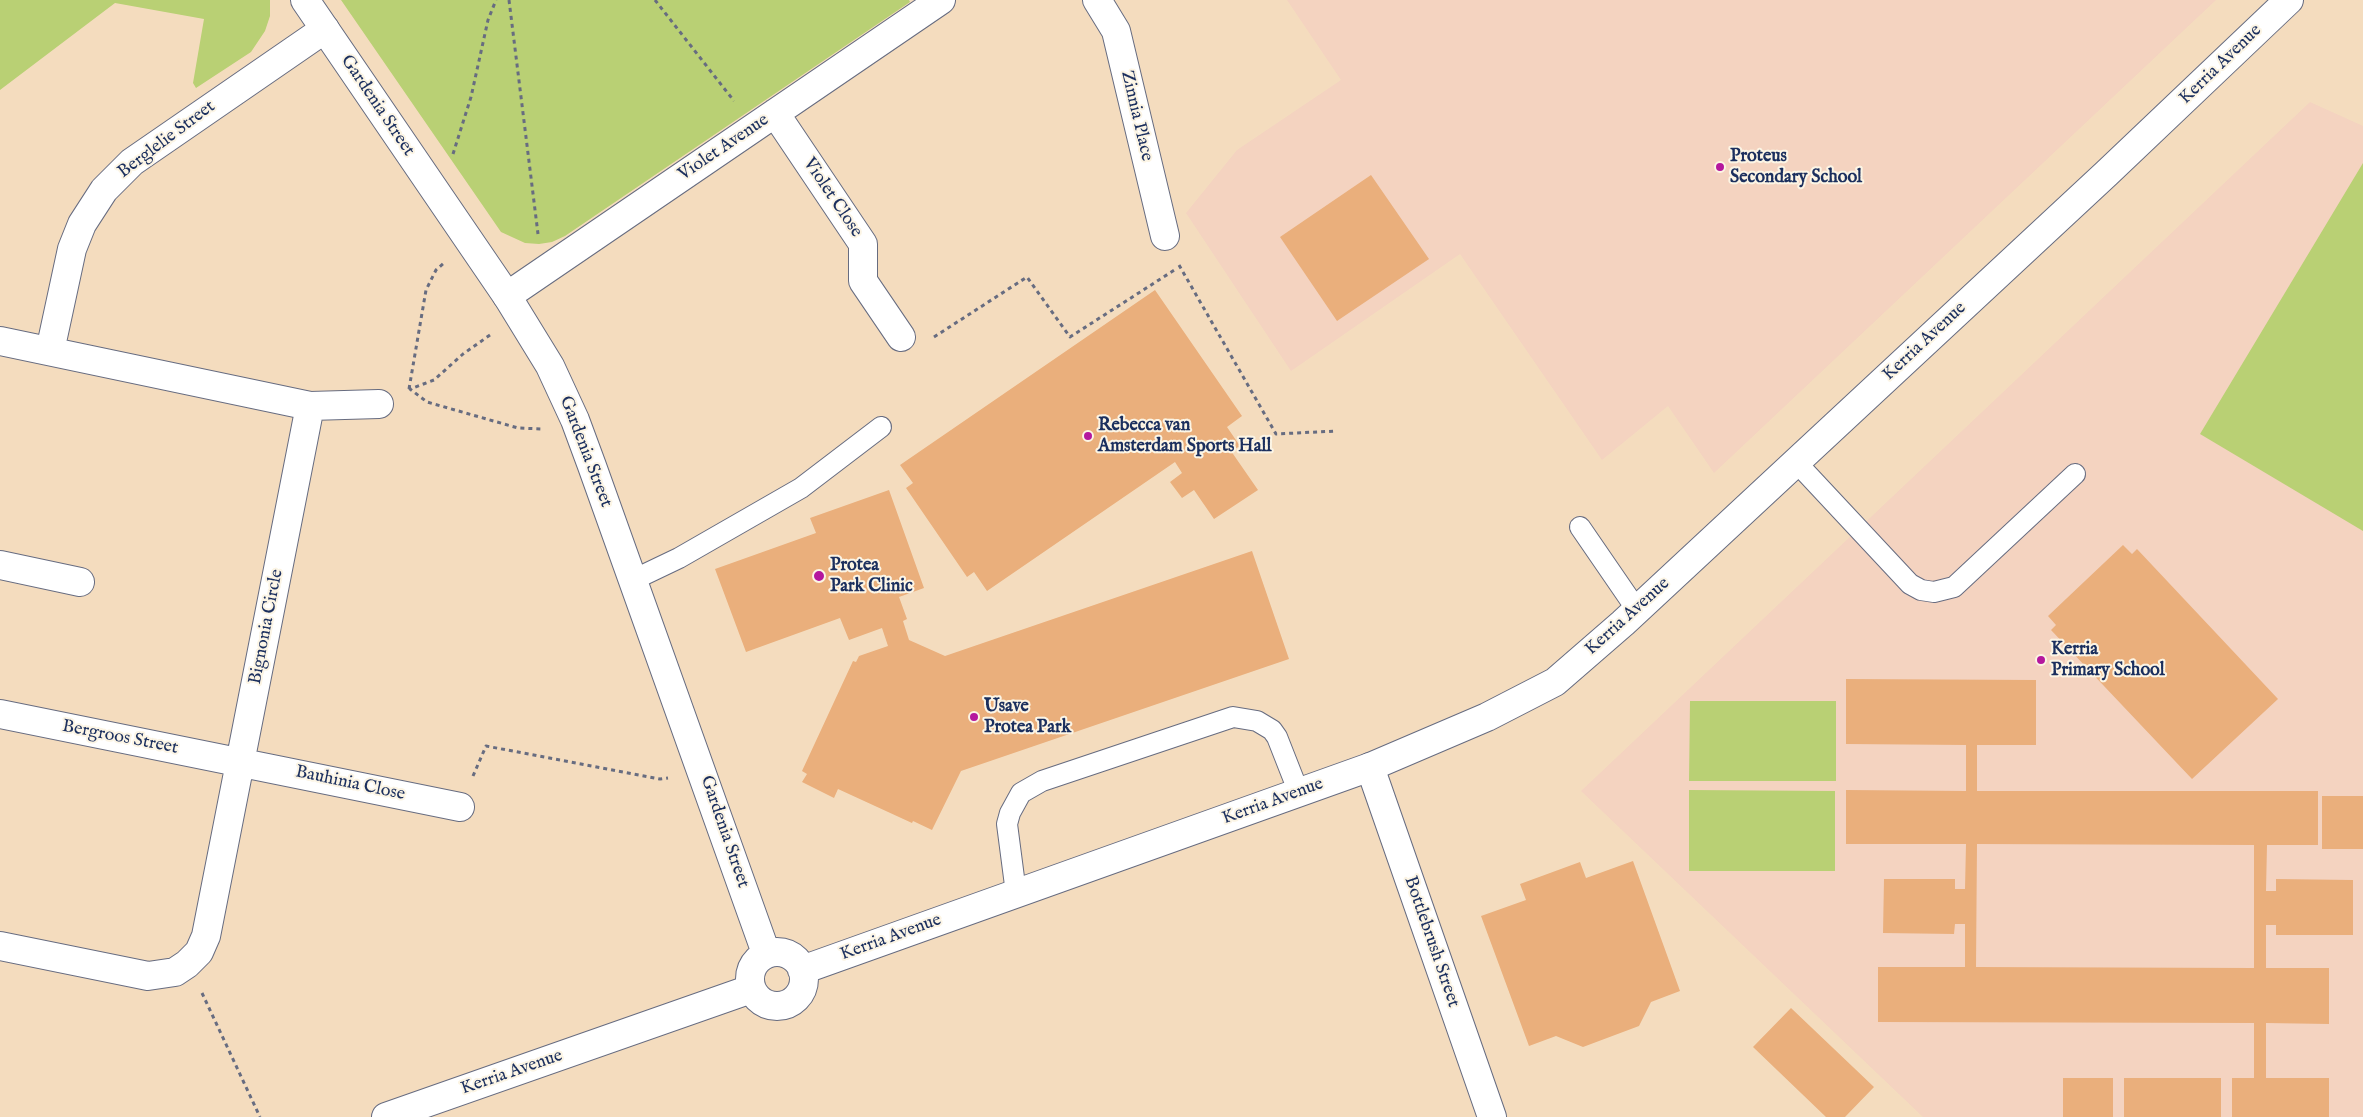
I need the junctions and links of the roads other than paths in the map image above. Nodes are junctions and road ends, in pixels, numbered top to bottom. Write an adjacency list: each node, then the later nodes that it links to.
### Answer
1 (305, 0): 5 (street, Gardenia Street)
2 (941, 0): 6 (street, Violet Avenue)
3 (1097, 0): 7 (street, Zinnia Place)
4 (2289, 0): 15 (street, Kerria Avenue)
5 (325, 29): 8 (street, Gardenia Street); 11 (street, Berglelie Street)
6 (775, 113): 8 (street, Violet Avenue); 9 (street, Violet Close)
7 (1165, 236)
8 (513, 305): 19 (street, Gardenia Street)
9 (901, 337)
10 (0, 341): 11 (street)
11 (50, 351): 13 (street)
12 (379, 404): 13 (street)
13 (310, 406): 23 (street, Bignonia Circle)
14 (881, 427): 19 (lane)
15 (1796, 462): 16 (lane); 21 (street, Kerria Avenue)
16 (2075, 474)
17 (1580, 527): 21 (lane)
18 (0, 565): 20 (street)
19 (633, 580): 29 (street, Gardenia Street)
20 (80, 582)
21 (1637, 610): 24 (street, Kerria Avenue)
22 (0, 714): 23 (street, Bergroos Street)
23 (241, 761): 26 (street, Bauhinia Close); 28 (street, Bignonia Circle)
24 (1370, 767): 25 (street, Kerria Avenue); 33 (street, Bottlebrush Street)
25 (1299, 793): 27 (street, Kerria Avenue); 27 (lane)
26 (460, 807)
27 (1016, 893): 30 (street, Kerria Avenue)
28 (0, 946)
29 (766, 953): 30 (street); 31 (street)
30 (802, 970): 31 (street)
31 (751, 989): 32 (street, Kerria Avenue)
32 (386, 1117)
33 (1492, 1117)

